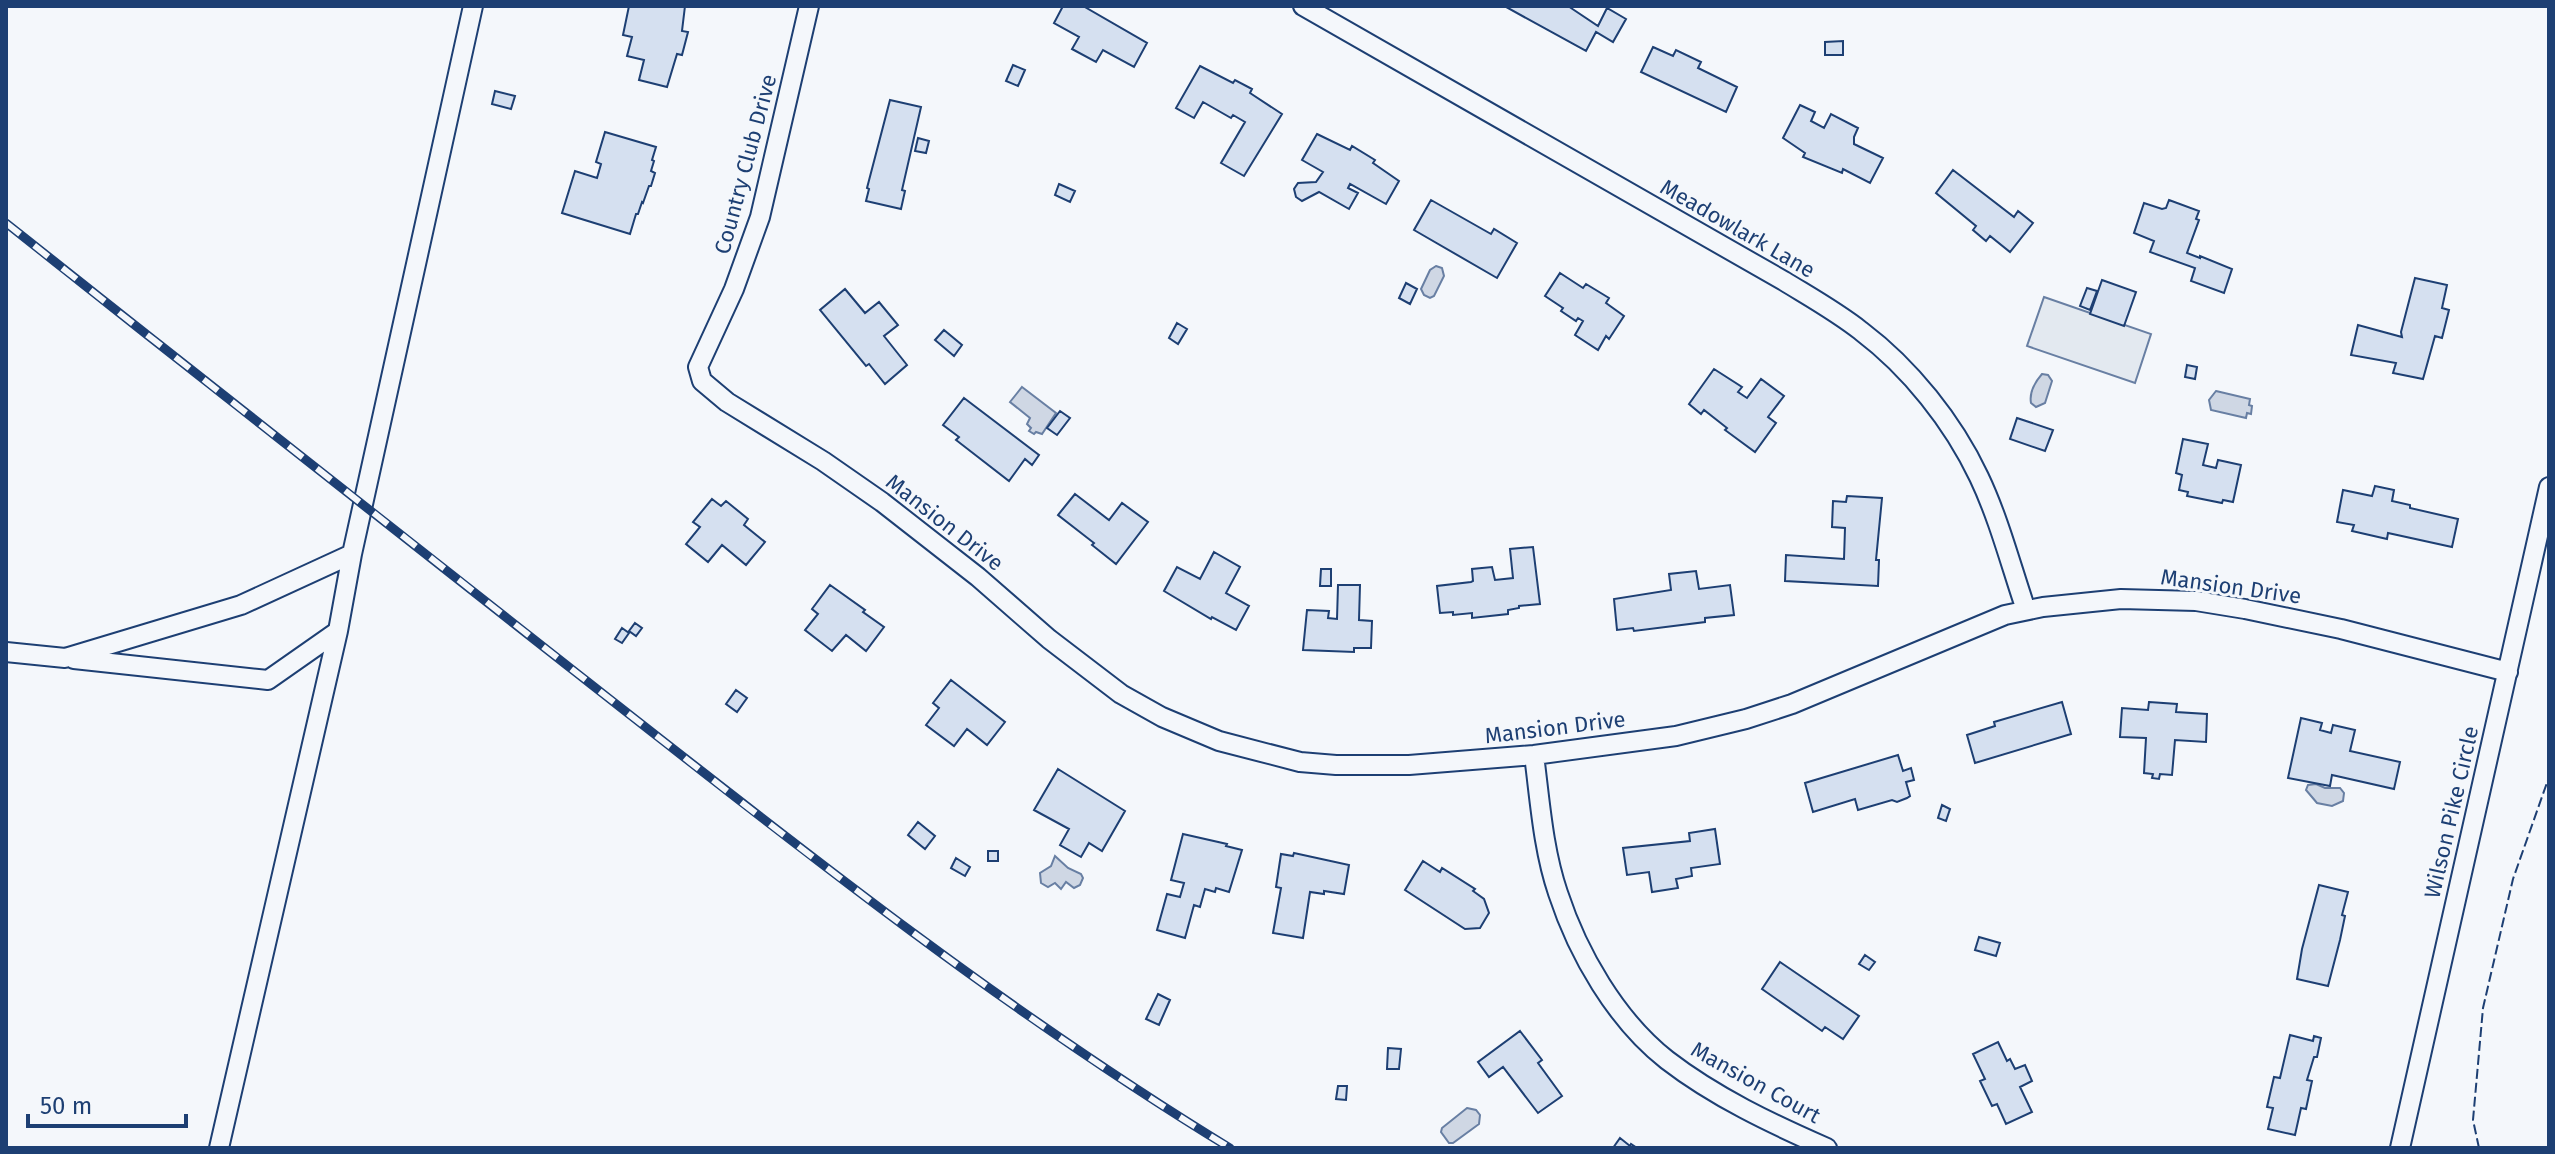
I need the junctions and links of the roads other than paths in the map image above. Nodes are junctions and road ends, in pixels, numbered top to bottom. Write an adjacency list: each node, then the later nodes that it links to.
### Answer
1 (473, 6): 6 (street)
2 (809, 6): 4 (street, Country Club Drive)
3 (1303, 6): 7 (street, Meadowlark Lane)
4 (699, 374): 12 (street, Mansion Drive)
5 (2549, 487): 11 (street, Wilson Pike Circle)
6 (352, 554): 8 (street); 10 (street)
7 (2026, 610): 11 (street, Mansion Drive); 12 (street, Mansion Drive)
8 (338, 631): 10 (street); 13 (street)
9 (6, 652): 10 (street)
10 (65, 658)
11 (2508, 672): 15 (street, Wilson Pike Circle)
12 (1534, 755): 14 (street, Mansion Court)
13 (219, 1148)
14 (1827, 1148)
15 (2400, 1148)

